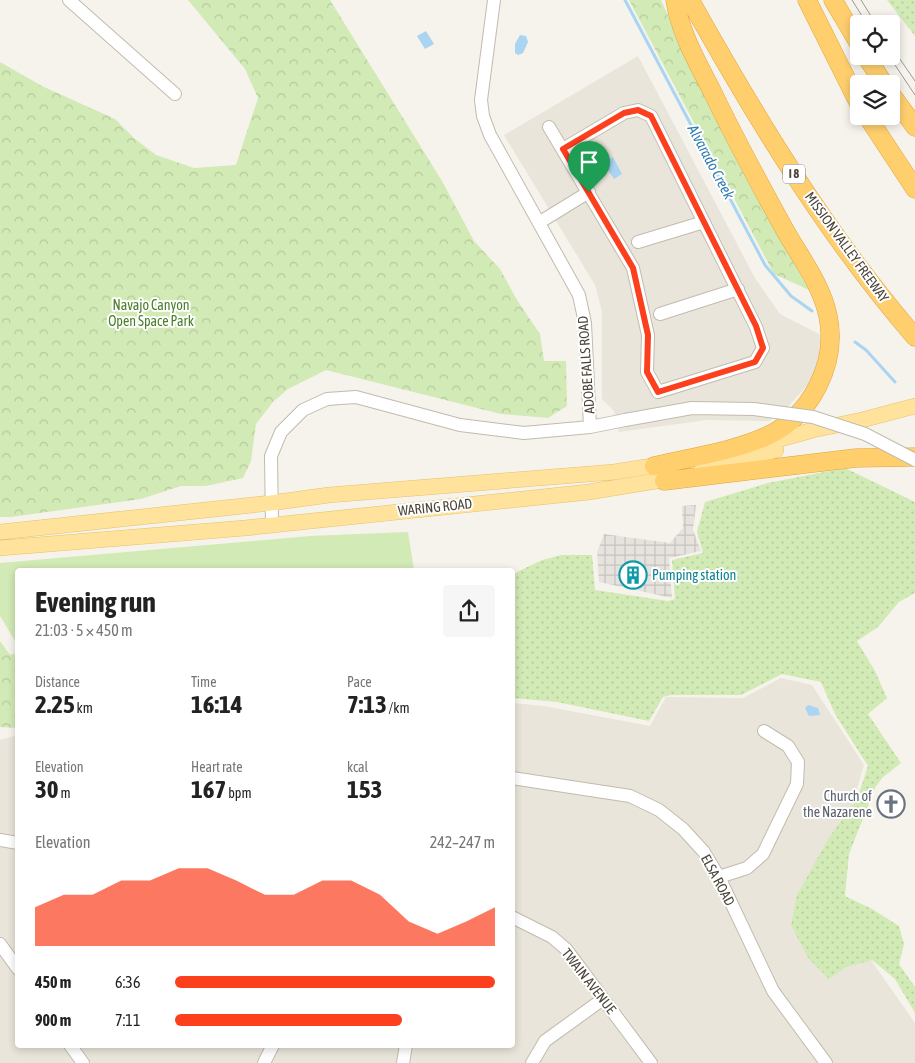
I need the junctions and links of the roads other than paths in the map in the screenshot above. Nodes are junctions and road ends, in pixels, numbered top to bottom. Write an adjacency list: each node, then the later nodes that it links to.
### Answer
1 (69, 0): 9 (street)
2 (494, 0): 17 (street, ADOBE FALLS ROAD)
3 (675, 0): 27 (highway)
4 (690, 0): 22 (highway, MISSION VALLEY FREEWAY / I 8)
5 (807, 0): 8 (highway)
6 (833, 0): 7 (highway)
7 (850, 29)
8 (850, 86)
9 (175, 94)
10 (900, 106): 12 (highway)
11 (872, 125): 15 (highway)
12 (915, 126)
13 (550, 127): 14 (street)
14 (563, 149): 16 (street); 18 (street)
15 (915, 189)
16 (589, 192): 17 (street); 20 (street)
17 (540, 222): 25 (street, ADOBE FALLS ROAD)
18 (704, 222): 19 (street); 20 (street)
19 (638, 242)
20 (738, 289): 21 (street)
21 (660, 314)
22 (915, 336)
23 (915, 406): 24 (main road, WARING ROAD)
24 (862, 420): 27 (main road, WARING ROAD); 28 (main road, WARING ROAD)
25 (590, 427): 26 (street, bridge); 29 (street, ADOBE FALLS ROAD)
26 (915, 459): 28 (highway)
27 (654, 466): 29 (main road, WARING ROAD)
28 (664, 481): 30 (main road, WARING ROAD)
29 (271, 503): 30 (street, ADOBE FALLS ROAD); 31 (main road, WARING ROAD)
30 (272, 524): 32 (main road, WARING ROAD)
31 (0, 532)
32 (0, 548)
33 (764, 730): 37 (street)
34 (515, 778): 37 (street, ELSA ROAD)
35 (0, 840): 36 (street)
36 (15, 842)
37 (718, 877): 50 (street, ELSA ROAD)
38 (515, 918): 41 (street, TWAIN AVENUE)
39 (0, 944): 40 (street)
40 (15, 966)
41 (603, 999): 48 (street); 49 (street, TWAIN AVENUE)
42 (72, 1048): 45 (street)
43 (272, 1048): 46 (street)
44 (406, 1048): 47 (street)
45 (83, 1063)
46 (264, 1063)
47 (403, 1063)
48 (532, 1063)
49 (651, 1063)
50 (826, 1063)

